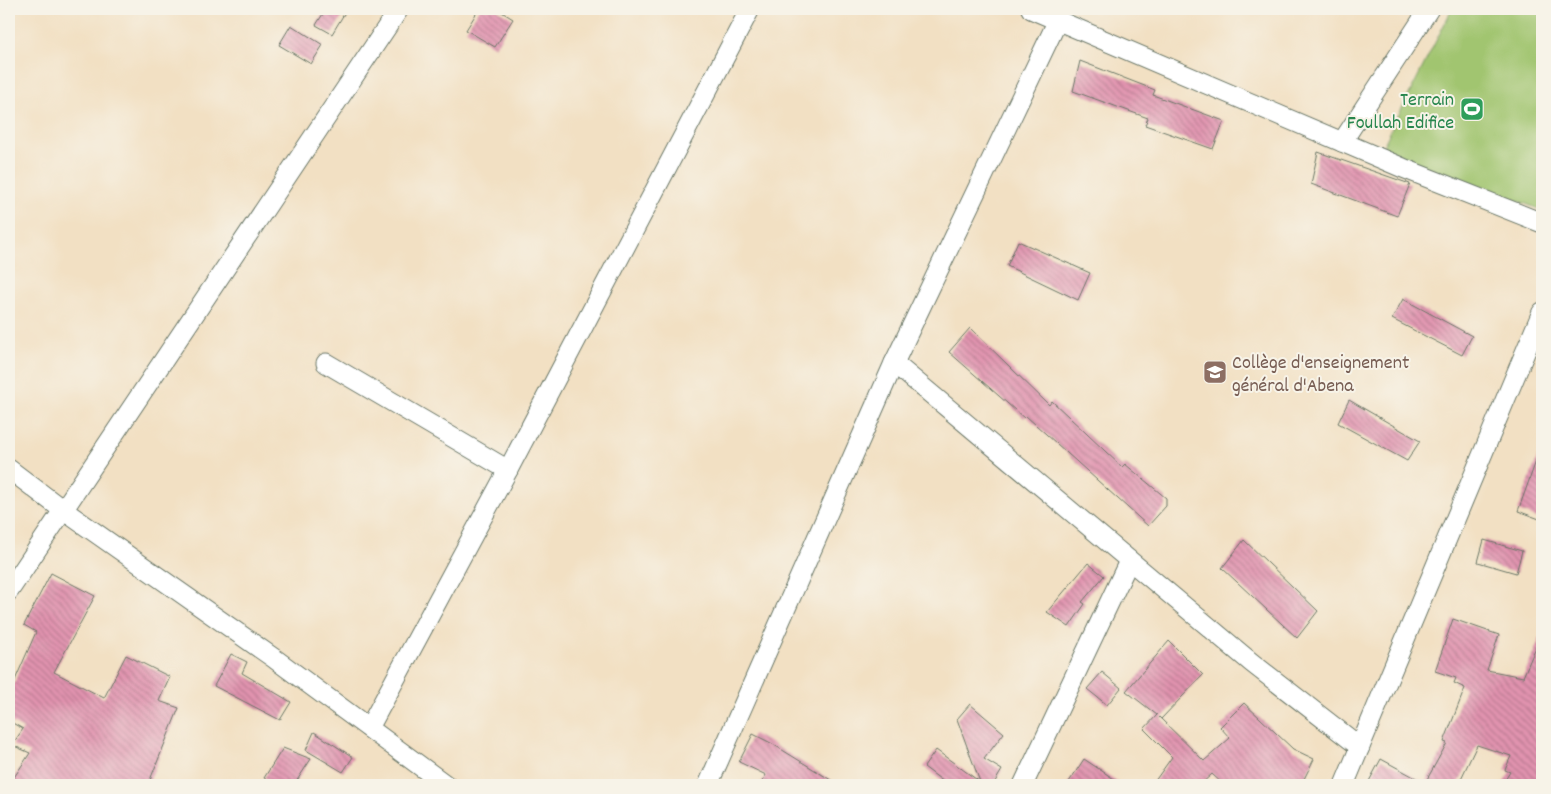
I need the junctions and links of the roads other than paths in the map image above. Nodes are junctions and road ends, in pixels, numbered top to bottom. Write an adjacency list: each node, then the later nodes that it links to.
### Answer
1 (399, 9): 13 (street)
2 (750, 9): 12 (street)
3 (1031, 9): 5 (street)
4 (1429, 9): 6 (street)
5 (1058, 20): 6 (street); 10 (street)
6 (1342, 142): 7 (street)
7 (1542, 223)
8 (1542, 312): 17 (street)
9 (326, 363): 12 (street)
10 (894, 363): 14 (street); 19 (street)
11 (9, 469): 13 (street)
12 (508, 470): 16 (street)
13 (63, 510): 15 (street); 16 (street)
14 (1129, 561): 17 (street); 20 (street)
15 (9, 591)
16 (369, 728): 18 (street)
17 (1360, 747): 21 (street)
18 (446, 785)
19 (708, 785)
20 (1023, 785)
21 (1344, 785)

